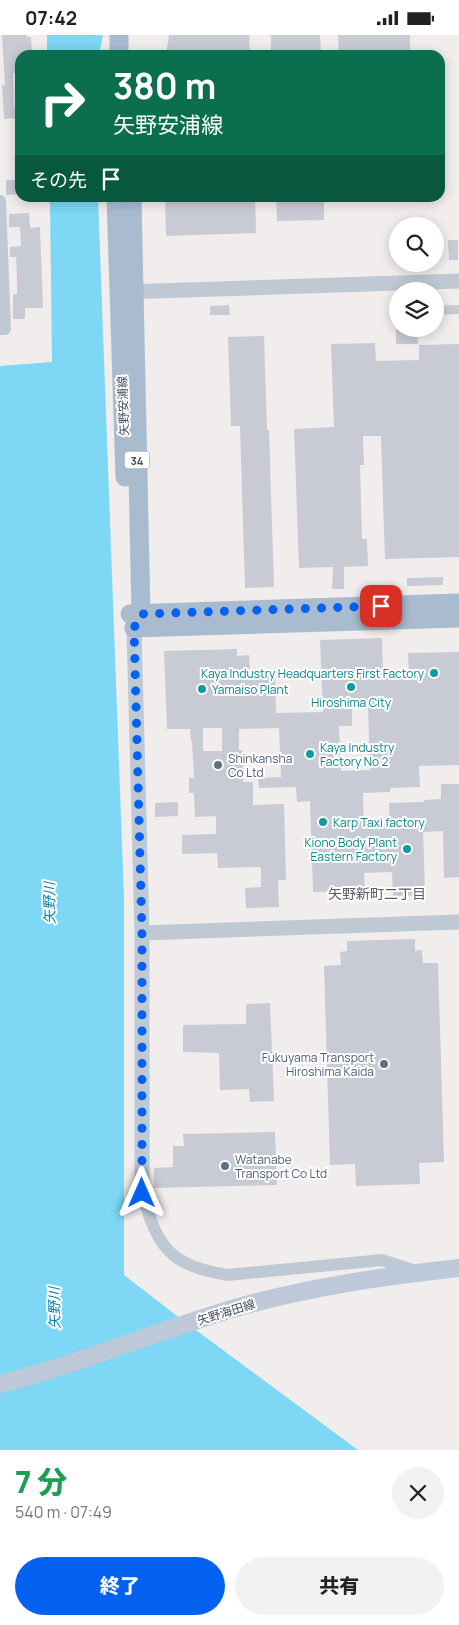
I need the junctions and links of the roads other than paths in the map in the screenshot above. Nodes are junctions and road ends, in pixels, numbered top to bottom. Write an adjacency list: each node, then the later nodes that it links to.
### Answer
1 (119, 35): 3 (main road)
2 (131, 35): 4 (main road)
3 (119, 50)
4 (131, 50)
5 (0, 201): 8 (street)
6 (116, 202): 11 (main road, 矢野安浦線 / 34)
7 (132, 202): 11 (main road, 矢野安浦線 / 34)
8 (0, 207): 9 (street)
9 (1, 269): 12 (street)
10 (459, 281): 11 (street)
11 (127, 291): 15 (main road, 矢野安浦線 / 34)
12 (0, 329)
13 (459, 603): 15 (main road)
14 (459, 618): 15 (main road)
15 (135, 619): 17 (street)
16 (459, 922): 17 (street)
17 (142, 933): 18 (street)
18 (142, 1193): 20 (street)
19 (459, 1268): 20 (main road, 矢野海田線)
20 (420, 1272): 21 (main road, 矢野海田線)
21 (0, 1384)

